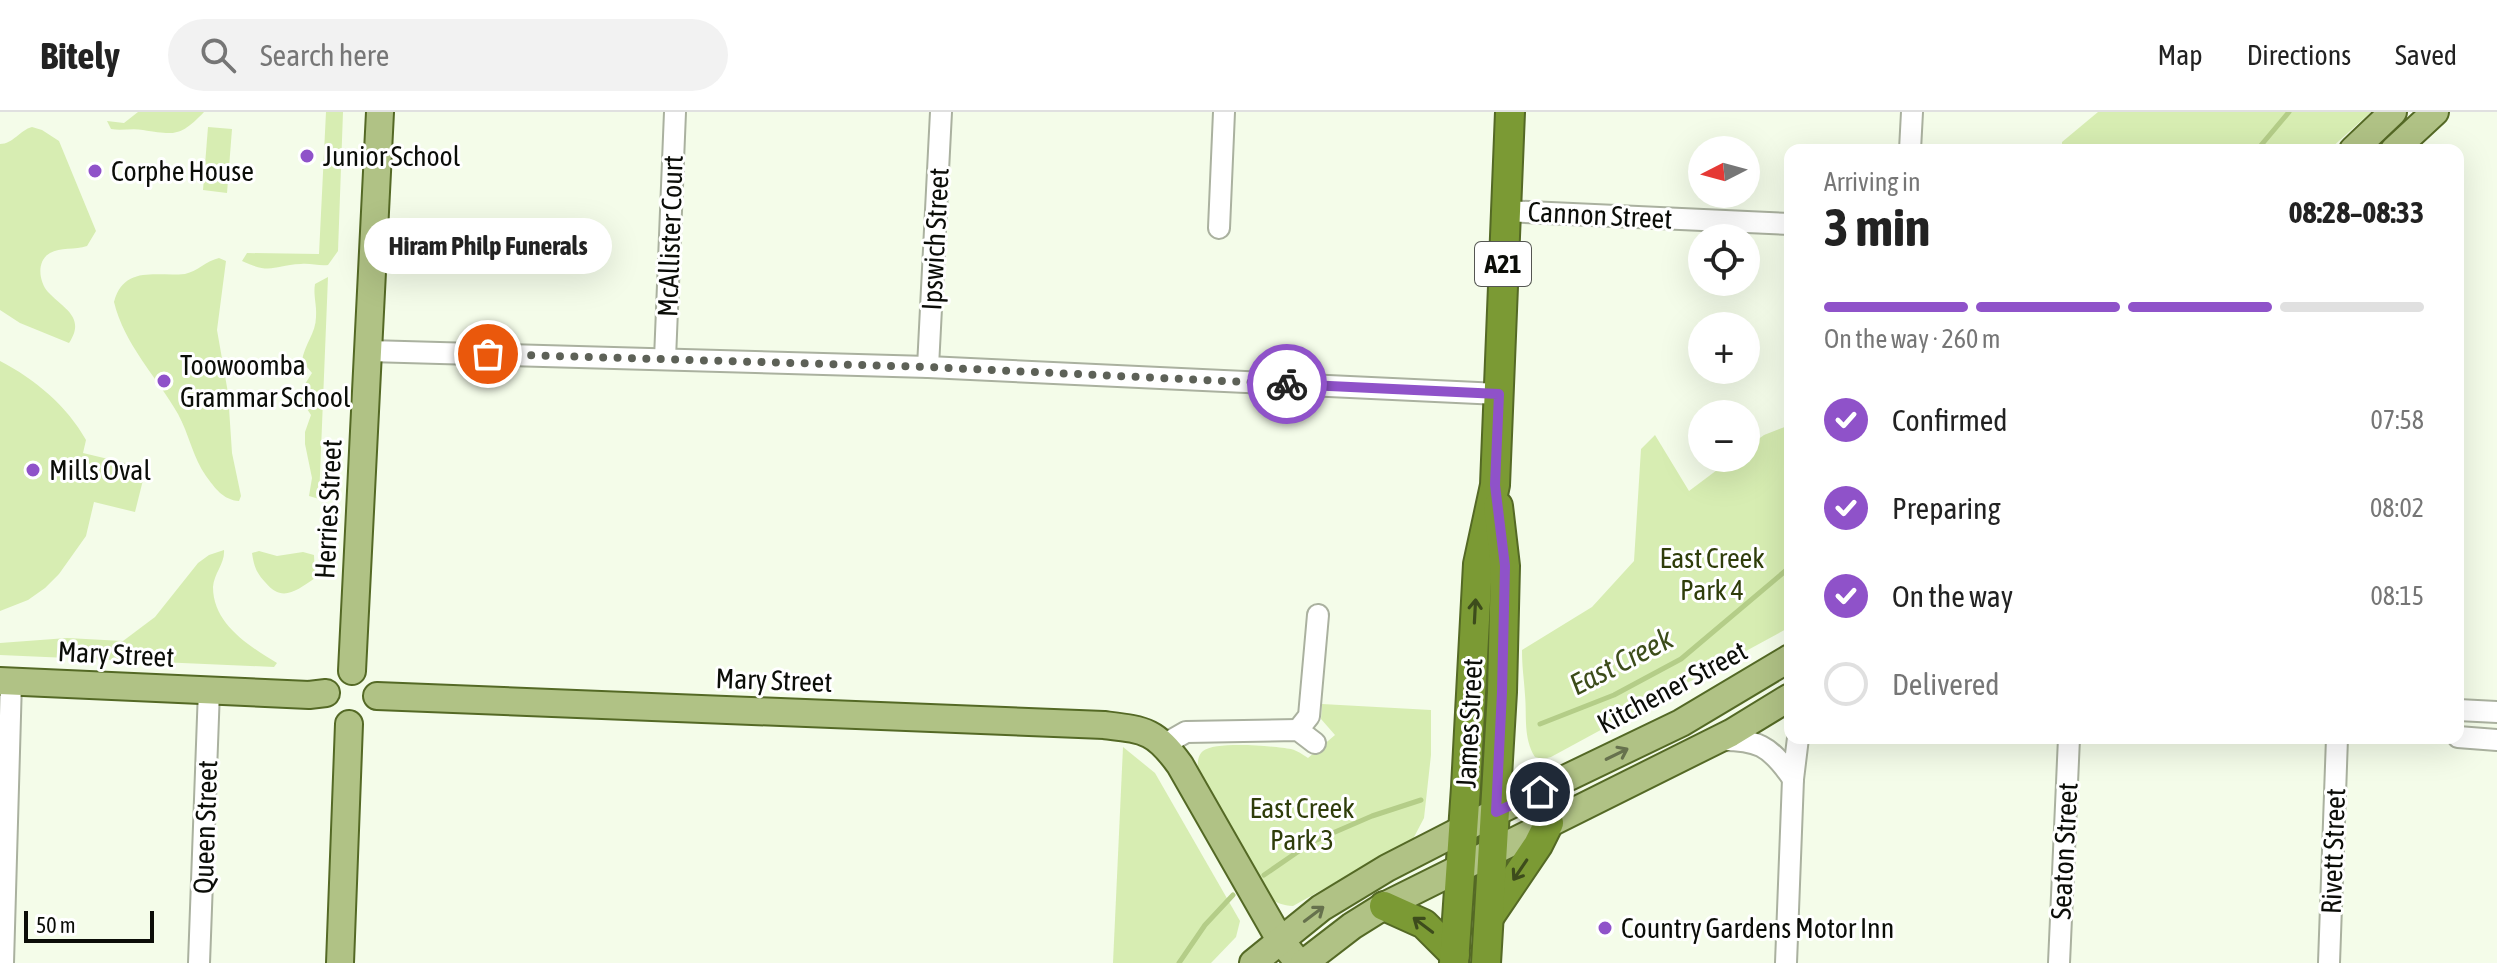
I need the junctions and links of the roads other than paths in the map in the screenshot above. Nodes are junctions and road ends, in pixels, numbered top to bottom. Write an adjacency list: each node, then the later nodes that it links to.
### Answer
1 (380, 112): 15 (main road, Herries Street)
2 (675, 112): 16 (street, McAllister Court)
3 (941, 112): 17 (street, Ipswich Street)
4 (1224, 112): 14 (street)
5 (1510, 112): 12 (highway, James Street / A21)
6 (1912, 112): 9 (street)
7 (2393, 112): 10 (main road)
8 (2435, 112): 11 (main road)
9 (1910, 144)
10 (2359, 144)
11 (2400, 144)
12 (1505, 211): 13 (street, Cannon Street); 18 (highway, James Street / A21)
13 (1784, 224)
14 (1219, 228)
15 (369, 351): 16 (street); 22 (main road, Herries Street)
16 (665, 359): 17 (street)
17 (928, 367): 18 (street)
18 (1499, 394): 19 (highway, James Street / A21)
19 (1495, 485): 41 (highway, James Street / A21); 43 (highway, James Street / A21, one-way to 19)
20 (1318, 615): 31 (street)
21 (1784, 662): 41 (main road, Kitchener Street, one-way to 21)
22 (352, 671): 25 (main road); 26 (main road)
23 (6, 681): 24 (main road, Mary Street); 50 (street)
24 (209, 690): 25 (main road, Mary Street); 51 (street, Queen Street)
25 (326, 693): 30 (main road)
26 (377, 696): 30 (main road); 36 (main road, Mary Street)
27 (1784, 701): 33 (main road)
28 (2464, 710): 29 (street)
29 (2497, 712)
30 (349, 724): 52 (main road)
31 (1298, 730): 35 (street); 36 (street)
32 (2464, 737): 34 (street)
33 (1717, 740): 40 (street); 42 (main road)
34 (2497, 740)
35 (1315, 743)
36 (1165, 744): 48 (main road)
37 (1797, 744): 40 (street)
38 (2069, 744): 57 (street, Seaton Street)
39 (2337, 744): 58 (street, Rivett Street)
40 (1793, 779): 56 (street)
41 (1496, 812): 43 (main road, Kitchener Street); 44 (highway, James Street / A21)
42 (1549, 823): 44 (main road); 47 (highway, one-way to 47)
43 (1463, 829): 45 (highway, James Street / A21); 48 (main road, Kitchener Street, one-way to 43)
44 (1494, 849): 45 (main road); 47 (highway, James Street / A21)
45 (1460, 866): 46 (main road); 49 (highway, James Street / A21)
46 (1384, 906): 49 (highway, one-way to 46); 54 (main road)
47 (1490, 916): 55 (highway, James Street / A21)
48 (1280, 940): 53 (main road, Kitchener Street); 54 (main road)
49 (1455, 959)
50 (3, 963)
51 (199, 963)
52 (340, 963)
53 (1253, 963)
54 (1301, 963)
55 (1486, 963)
56 (1786, 963)
57 (2059, 963)
58 (2329, 963)

